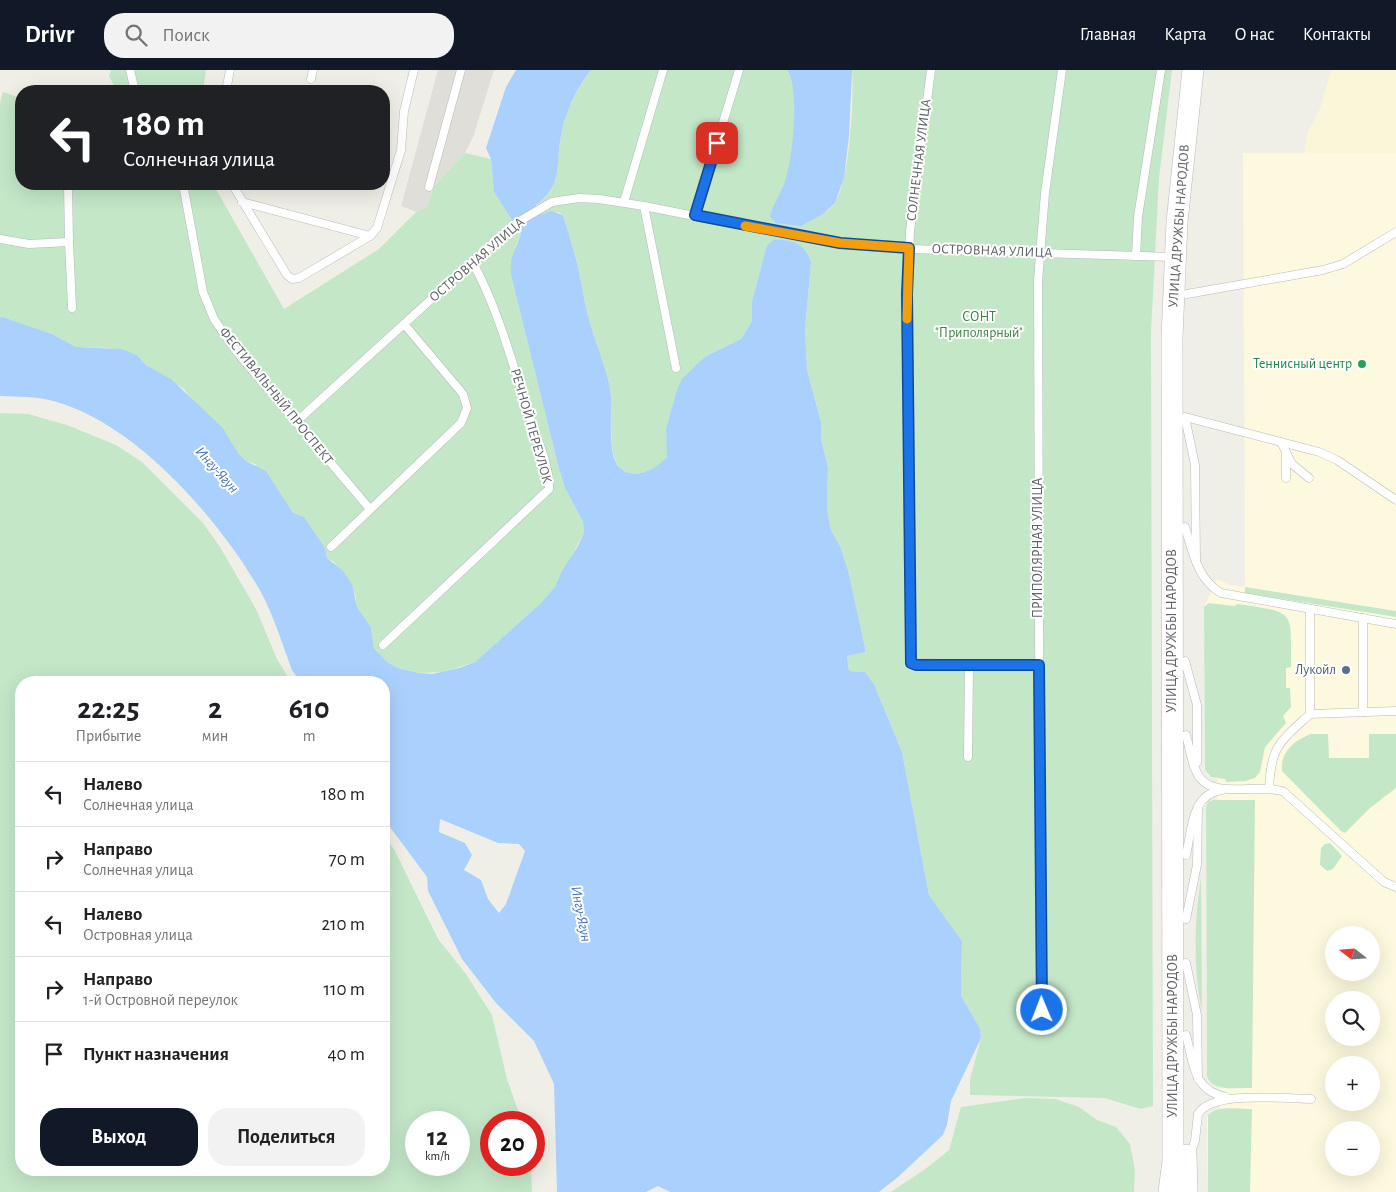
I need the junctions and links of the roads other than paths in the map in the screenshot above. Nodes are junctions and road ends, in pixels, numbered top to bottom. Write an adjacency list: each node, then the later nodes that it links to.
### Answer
1 (130, 70): 14 (lane)
2 (230, 70): 15 (lane)
3 (313, 70): 13 (lane)
4 (414, 70): 17 (lane)
5 (461, 70): 16 (lane)
6 (663, 70): 23 (lane)
7 (739, 70): 25 (lane)
8 (931, 70): 30 (lane, СОЛНЕЧНАЯ УЛИЦА)
9 (1062, 70): 31 (lane, ПРИПОЛЯРНАЯ УЛИЦА)
10 (1161, 70): 32 (lane)
11 (1193, 70): 33 (main road, УЛИЦА ДРУЖБЫ НАРОДОВ)
12 (1207, 70): 35 (main road, УЛИЦА ДРУЖБЫ НАРОДОВ)
13 (311, 79)
14 (134, 85)
15 (227, 85)
16 (429, 187)
17 (390, 188)
18 (68, 190): 29 (lane)
19 (184, 190): 40 (lane, ФЕСТИВАЛЬНЫЙ ПРОСПЕКТ)
20 (235, 190): 22 (lane)
21 (390, 190): 27 (lane)
22 (242, 202): 27 (lane); 27 (lane)
23 (624, 202): 24 (lane, ОСТРОВНАЯ УЛИЦА); 34 (lane, ОСТРОВНАЯ УЛИЦА)
24 (644, 206): 25 (lane, ОСТРОВНАЯ УЛИЦА); 38 (lane)
25 (695, 215): 30 (lane, ОСТРОВНАЯ УЛИЦА)
26 (1396, 232): 35 (lane)
27 (370, 236)
28 (0, 239): 29 (lane)
29 (69, 242): 36 (lane)
30 (909, 248): 31 (lane, ОСТРОВНАЯ УЛИЦА); 55 (lane, СОЛНЕЧНАЯ УЛИЦА)
31 (1040, 253): 32 (lane, ОСТРОВНАЯ УЛИЦА); 56 (lane, ПРИПОЛЯРНАЯ УЛИЦА)
32 (1136, 256): 33 (lane, ОСТРОВНАЯ УЛИЦА)
33 (1175, 257): 76 (main road, УЛИЦА ДРУЖБЫ НАРОДОВ)
34 (474, 262): 37 (lane, ОСТРОВНАЯ УЛИЦА); 53 (lane, РЕЧНОЙ ПЕРЕУЛОК)
35 (1188, 294): 39 (main road, УЛИЦА ДРУЖБЫ НАРОДОВ)
36 (72, 308)
37 (404, 324): 40 (lane, ОСТРОВНАЯ УЛИЦА); 46 (lane)
38 (676, 368)
39 (1185, 417): 41 (lane); 47 (main road, УЛИЦА ДРУЖБЫ НАРОДОВ); 49 (lane)
40 (296, 422): 46 (lane, ФЕСТИВАЛЬНЫЙ ПРОСПЕКТ)
41 (1281, 442): 42 (lane); 45 (lane)
42 (1286, 456): 43 (lane); 44 (lane)
43 (1286, 478)
44 (1310, 478)
45 (1396, 500)
46 (370, 509): 48 (lane)
47 (1185, 527): 49 (lane); 54 (main road, УЛИЦА ДРУЖБЫ НАРОДОВ)
48 (331, 547)
49 (1196, 561): 50 (lane)
50 (1310, 609): 51 (lane); 59 (lane)
51 (1363, 618): 52 (lane); 58 (lane)
52 (1396, 624)
53 (383, 645)
54 (1185, 661): 60 (main road, УЛИЦА ДРУЖБЫ НАРОДОВ); 62 (lane)
55 (969, 665): 56 (lane, СОЛНЕЧНАЯ УЛИЦА); 61 (lane)
56 (1039, 665): 70 (lane, ПРИПОЛЯРНАЯ УЛИЦА)
57 (1396, 711): 58 (lane)
58 (1363, 712): 59 (lane)
59 (1310, 714): 63 (lane)
60 (1186, 735): 62 (lane); 66 (main road, УЛИЦА ДРУЖБЫ НАРОДОВ)
61 (968, 757)
62 (1198, 774): 64 (lane)
63 (1269, 788): 64 (lane); 67 (lane)
64 (1239, 789): 65 (lane)
65 (1198, 807): 66 (lane); 68 (lane)
66 (1186, 855): 68 (main road, УЛИЦА ДРУЖБЫ НАРОДОВ)
67 (1396, 887)
68 (1186, 919): 69 (main road, УЛИЦА ДРУЖБЫ НАРОДОВ)
69 (1186, 963): 71 (main road, УЛИЦА ДРУЖБЫ НАРОДОВ); 72 (lane)
70 (1042, 1028)
71 (1186, 1035): 72 (lane); 75 (main road, УЛИЦА ДРУЖБЫ НАРОДОВ)
72 (1198, 1079): 73 (lane)
73 (1235, 1098): 74 (lane); 75 (lane)
74 (1311, 1099)
75 (1186, 1169): 77 (main road, УЛИЦА ДРУЖБЫ НАРОДОВ)
76 (1170, 1192)
77 (1186, 1192)

